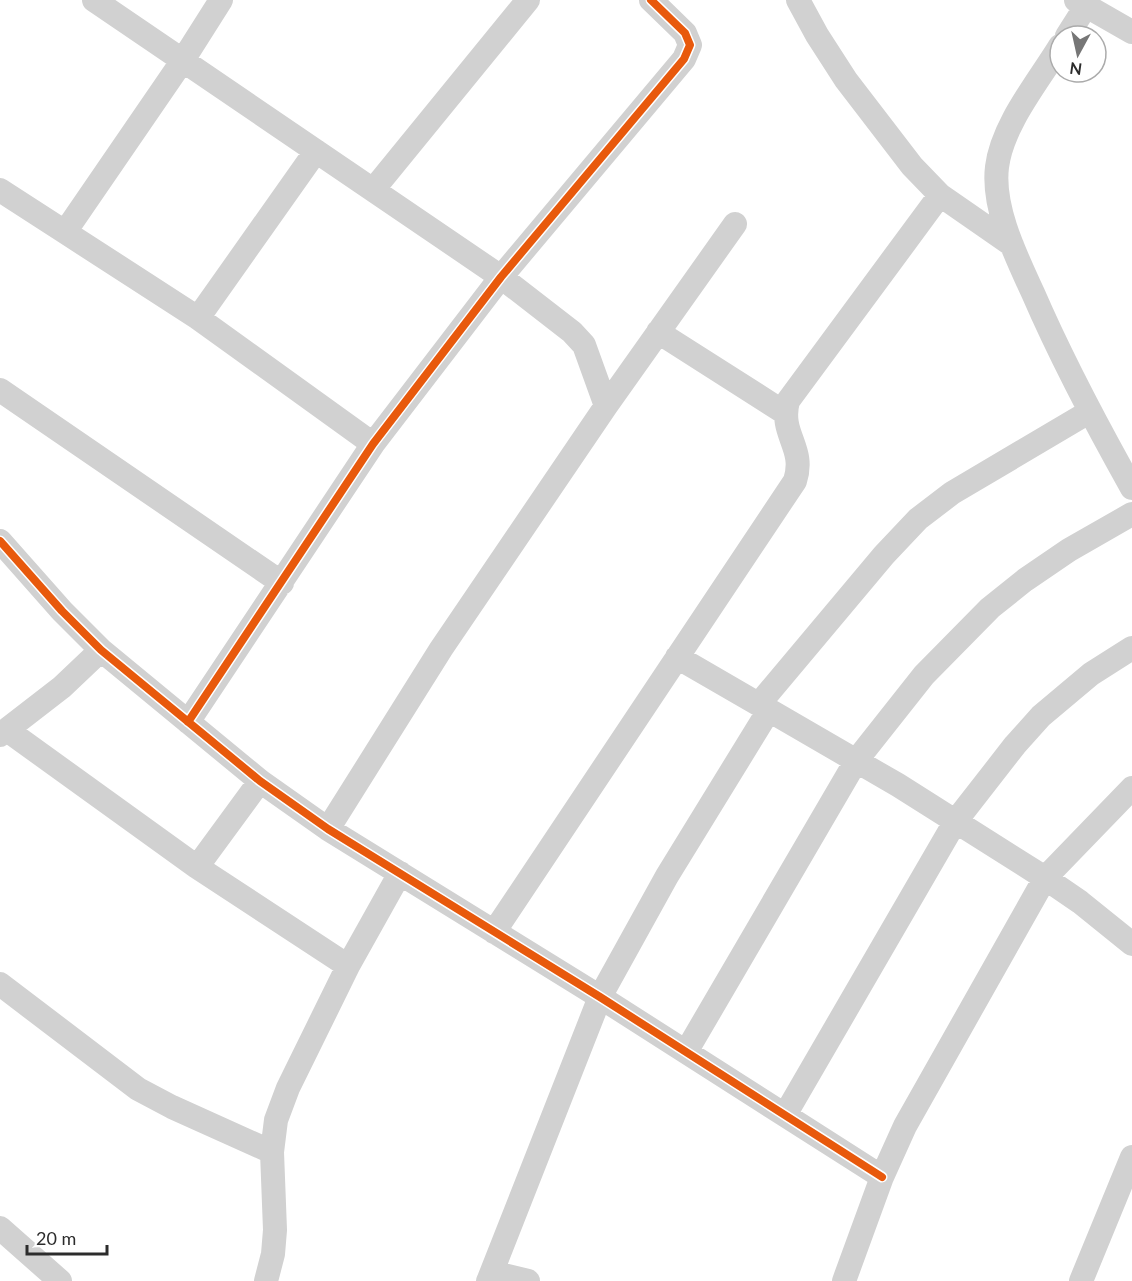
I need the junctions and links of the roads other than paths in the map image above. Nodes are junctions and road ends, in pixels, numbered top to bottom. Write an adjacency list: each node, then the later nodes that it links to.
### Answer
1 (94, 0): 9 (street)
2 (221, 0): 9 (street)
3 (528, 0): 13 (street)
4 (651, 0): 18 (street)
5 (798, 0): 14 (street)
6 (1081, 3): 7 (street); 8 (street)
7 (1072, 24)
8 (1132, 32)
9 (183, 60): 11 (street); 16 (street)
10 (1048, 66): 17 (street)
11 (316, 151): 13 (street); 19 (street)
12 (0, 190): 16 (street)
13 (373, 190): 18 (street)
14 (940, 195): 17 (street); 24 (street)
15 (735, 224): 20 (street)
16 (65, 232): 19 (street)
17 (1012, 245): 23 (street)
18 (501, 278): 22 (street); 25 (street)
19 (198, 318): 25 (street)
20 (658, 332): 22 (street); 24 (street)
21 (0, 390): 29 (street)
22 (606, 406): 40 (street)
23 (1089, 412): 26 (street); 33 (street)
24 (785, 413): 32 (street)
25 (373, 444): 29 (street)
26 (1132, 488)
27 (1132, 514): 36 (street)
28 (0, 541): 31 (street)
29 (282, 583): 34 (street)
30 (1132, 648): 39 (street)
31 (101, 650): 34 (street); 35 (street)
32 (677, 657): 33 (street); 44 (street)
33 (764, 707): 36 (street); 48 (street)
34 (188, 722): 37 (street)
35 (3, 733): 41 (street)
36 (856, 761): 39 (street); 49 (street)
37 (260, 781): 40 (street); 41 (street)
38 (1132, 788): 43 (street)
39 (955, 822): 43 (street); 50 (street)
40 (328, 829): 42 (street)
41 (197, 867): 46 (street)
42 (400, 873): 44 (street); 46 (street)
43 (1045, 878): 45 (street); 53 (street)
44 (495, 932): 48 (street)
45 (1132, 944)
46 (348, 966): 51 (street)
47 (0, 984): 51 (street)
48 (600, 997): 49 (street); 55 (street)
49 (686, 1052): 50 (street)
50 (785, 1115): 53 (street)
51 (272, 1152): 57 (street)
52 (1132, 1157): 60 (street)
53 (882, 1177): 59 (street)
54 (0, 1228): 56 (street)
55 (489, 1280): 58 (street)
56 (60, 1281)
57 (266, 1281)
58 (528, 1281)
59 (844, 1281)
60 (1081, 1281)

